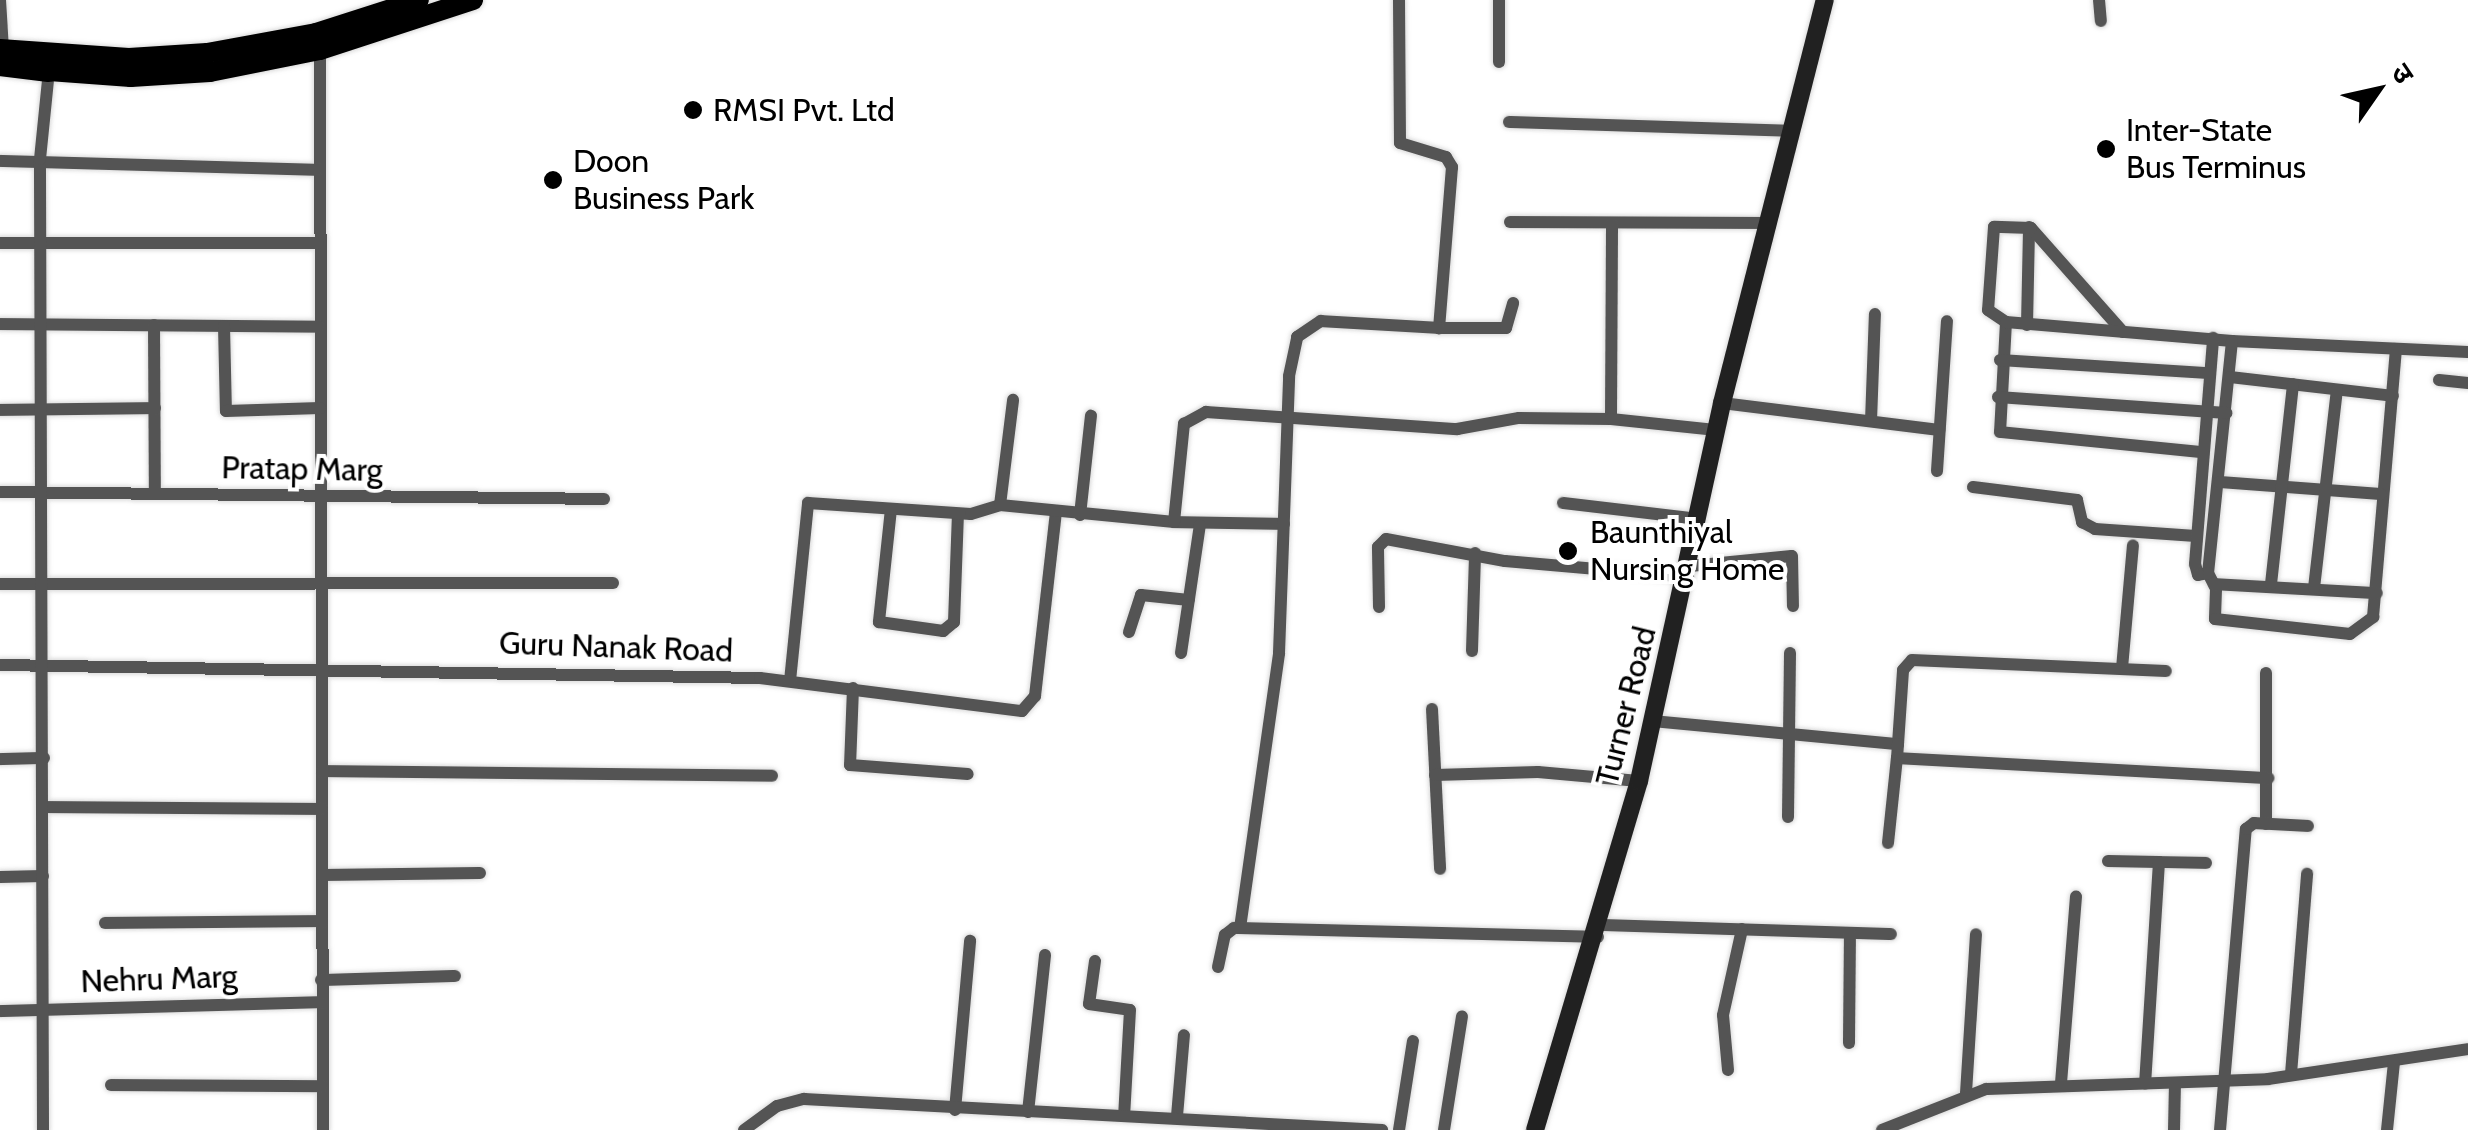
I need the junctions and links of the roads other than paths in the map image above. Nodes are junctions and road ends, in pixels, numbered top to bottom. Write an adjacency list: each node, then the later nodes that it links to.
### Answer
1 (0, 0): 10 (street)
2 (419, 0): 10 (highway)
3 (473, 0): 9 (highway)
4 (1399, 0): 35 (street)
5 (1500, 0): 11 (street)
6 (1826, 0): 14 (main road, Turner Road)
7 (2099, 0): 8 (street)
8 (2101, 21)
9 (320, 50): 12 (highway); 17 (street)
10 (1, 54): 12 (highway)
11 (1499, 62)
12 (49, 71): 15 (street)
13 (1509, 122): 14 (street)
14 (1791, 131): 19 (main road, Turner Road)
15 (40, 159): 16 (street); 17 (street); 23 (street)
16 (0, 161)
17 (317, 170): 24 (street)
18 (1510, 222): 20 (street)
19 (1768, 223): 20 (street); 51 (main road, Turner Road)
20 (1612, 225): 59 (street)
21 (2029, 227): 28 (street); 32 (street); 36 (street)
22 (0, 243): 23 (street)
23 (40, 243): 24 (street); 30 (street)
24 (318, 243): 34 (street)
25 (1513, 303): 35 (street)
26 (1875, 314): 61 (street)
27 (1946, 320): 63 (street)
28 (2006, 322): 32 (street); 41 (street)
29 (0, 324): 30 (street)
30 (41, 324): 31 (street); 55 (street)
31 (154, 325): 33 (street); 52 (street)
32 (2026, 325): 36 (street)
33 (224, 326): 34 (street); 53 (street)
34 (319, 327): 53 (street)
35 (1440, 328): 60 (street)
36 (2123, 332): 37 (street)
37 (2213, 338): 38 (street); 42 (street)
38 (2232, 340): 39 (street); 43 (street)
39 (2396, 349): 40 (street); 49 (street)
40 (2468, 352)
41 (2000, 360): 42 (street); 48 (street)
42 (2209, 373): 56 (street)
43 (2230, 378): 46 (street); 57 (street)
44 (2439, 380): 45 (street)
45 (2468, 383)
46 (2293, 384): 47 (street); 66 (street)
47 (2337, 390): 49 (street); 69 (street)
48 (1998, 396): 56 (street); 64 (street)
49 (2393, 396): 74 (street)
50 (1013, 400): 78 (street)
51 (1722, 403): 61 (street); 62 (main road, Turner Road)
52 (154, 408): 55 (street); 73 (street)
53 (320, 408): 75 (street)
54 (0, 410): 55 (street)
55 (42, 410): 71 (street)
56 (2205, 411): 57 (street); 64 (street)
57 (2226, 412): 68 (street)
58 (1091, 416): 82 (street)
59 (1611, 419): 60 (street); 62 (street)
60 (1291, 421): 84 (street); 85 (street)
61 (1871, 421): 63 (street)
62 (1716, 430): 83 (main road, Turner Road)
63 (1939, 430): 65 (street)
64 (2202, 452): 72 (street)
65 (1937, 471)
66 (2282, 486): 68 (street); 69 (street); 96 (street)
67 (1972, 487): 87 (street)
68 (2219, 488): 72 (street); 91 (street)
69 (2322, 489): 74 (street); 97 (street)
70 (0, 492): 71 (street, Pratap Marg)
71 (42, 492): 73 (street, Pratap Marg); 93 (street)
72 (2199, 493): 87 (street)
73 (155, 494): 75 (street, Pratap Marg)
74 (2381, 494): 98 (street)
75 (322, 497): 76 (street, Pratap Marg); 92 (street)
76 (604, 499)
77 (1563, 503): 83 (street)
78 (1000, 505): 80 (street); 81 (street)
79 (891, 509): 81 (street); 81 (street); 112 (street)
80 (1056, 513): 82 (street); 113 (street, Guru Nanak Road)
81 (958, 514)
82 (1080, 515): 84 (street)
83 (1699, 519): 90 (main road, Turner Road)
84 (1174, 522): 86 (street)
85 (1284, 524): 86 (street); 144 (street)
86 (1200, 525): 99 (street)
87 (2196, 536): 91 (street)
88 (2133, 545): 109 (street)
89 (1475, 553): 90 (street); 101 (street); 103 (street)
90 (1689, 571): 100 (street); 115 (main road, Turner Road)
91 (2211, 578): 96 (street); 98 (street)
92 (322, 581): 93 (street); 94 (street); 108 (street)
93 (43, 582): 95 (street); 106 (street)
94 (612, 583)
95 (0, 584)
96 (2271, 584): 97 (street)
97 (2314, 588): 98 (street)
98 (2377, 592)
99 (1189, 600): 102 (street); 105 (street)
100 (1793, 606)
101 (1378, 608)
102 (1130, 632)
103 (1472, 650)
104 (1790, 652): 116 (street)
105 (1181, 653)
106 (42, 665): 107 (street, Guru Nanak Road); 108 (street, Guru Nanak Road); 119 (street)
107 (0, 666)
108 (322, 667): 112 (street, Guru Nanak Road); 120 (street)
109 (2122, 668): 110 (street); 117 (street)
110 (2166, 671)
111 (2266, 673): 124 (street)
112 (790, 681): 113 (street, Guru Nanak Road)
113 (853, 688): 121 (street)
114 (1432, 709): 122 (street)
115 (1654, 721): 116 (street); 125 (main road, Turner Road)
116 (1785, 732): 117 (street); 128 (street)
117 (1897, 751): 124 (street); 131 (street)
118 (0, 758): 119 (street)
119 (44, 758): 126 (street)
120 (322, 771): 123 (street); 127 (street)
121 (968, 774)
122 (1435, 775): 125 (street); 135 (street)
123 (772, 776)
124 (2268, 778): 129 (street)
125 (1639, 781): 146 (main road, Turner Road)
126 (43, 808): 127 (street); 139 (street)
127 (322, 809): 138 (street)
128 (1788, 817)
129 (2266, 824): 130 (street); 167 (street)
130 (2308, 826)
131 (1888, 843)
132 (2108, 862): 133 (street)
133 (2159, 862): 134 (street); 170 (street)
134 (2206, 863)
135 (1440, 869)
136 (480, 872): 138 (street)
137 (2307, 874): 166 (street)
138 (322, 875): 142 (street)
139 (43, 876): 140 (street); 157 (street)
140 (0, 877)
141 (2076, 897): 168 (street)
142 (322, 921): 143 (street); 155 (street)
143 (104, 923)
144 (1240, 928): 146 (street); 153 (street)
145 (1742, 930): 146 (street); 147 (street); 165 (street)
146 (1600, 931): 185 (main road, Turner Road)
147 (1850, 933): 148 (street); 162 (street)
148 (1891, 934)
149 (1976, 934): 173 (street)
150 (970, 941): 174 (street)
151 (1045, 955): 175 (street)
152 (1095, 961): 176 (street)
153 (1218, 967)
154 (456, 976): 155 (street)
155 (321, 980): 156 (street)
156 (320, 1002): 157 (street, Nehru Marg); 172 (street)
157 (44, 1010): 158 (street, Nehru Marg); 179 (street)
158 (0, 1011)
159 (1462, 1016): 184 (street)
160 (1184, 1035): 177 (street)
161 (1413, 1041): 183 (street)
162 (1849, 1043)
163 (2468, 1049): 164 (street)
164 (2394, 1062): 166 (street); 189 (street)
165 (1728, 1070)
166 (2292, 1074): 167 (street)
167 (2225, 1080): 169 (street); 188 (street)
168 (2061, 1083): 170 (street); 173 (street)
169 (2175, 1083): 170 (street); 187 (street)
170 (2145, 1084)
171 (111, 1085): 172 (street)
172 (322, 1086): 180 (street)
173 (1966, 1093): 186 (street)
174 (955, 1110): 175 (street); 181 (street)
175 (1028, 1112): 176 (street)
176 (1124, 1116): 177 (street)
177 (1177, 1116): 178 (street)
178 (1226, 1124): 182 (street)
179 (43, 1130)
180 (323, 1130)
181 (744, 1130)
182 (1382, 1130)
183 (1399, 1130)
184 (1444, 1130)
185 (1535, 1130)
186 (1882, 1130)
187 (2174, 1130)
188 (2220, 1130)
189 (2388, 1130)

